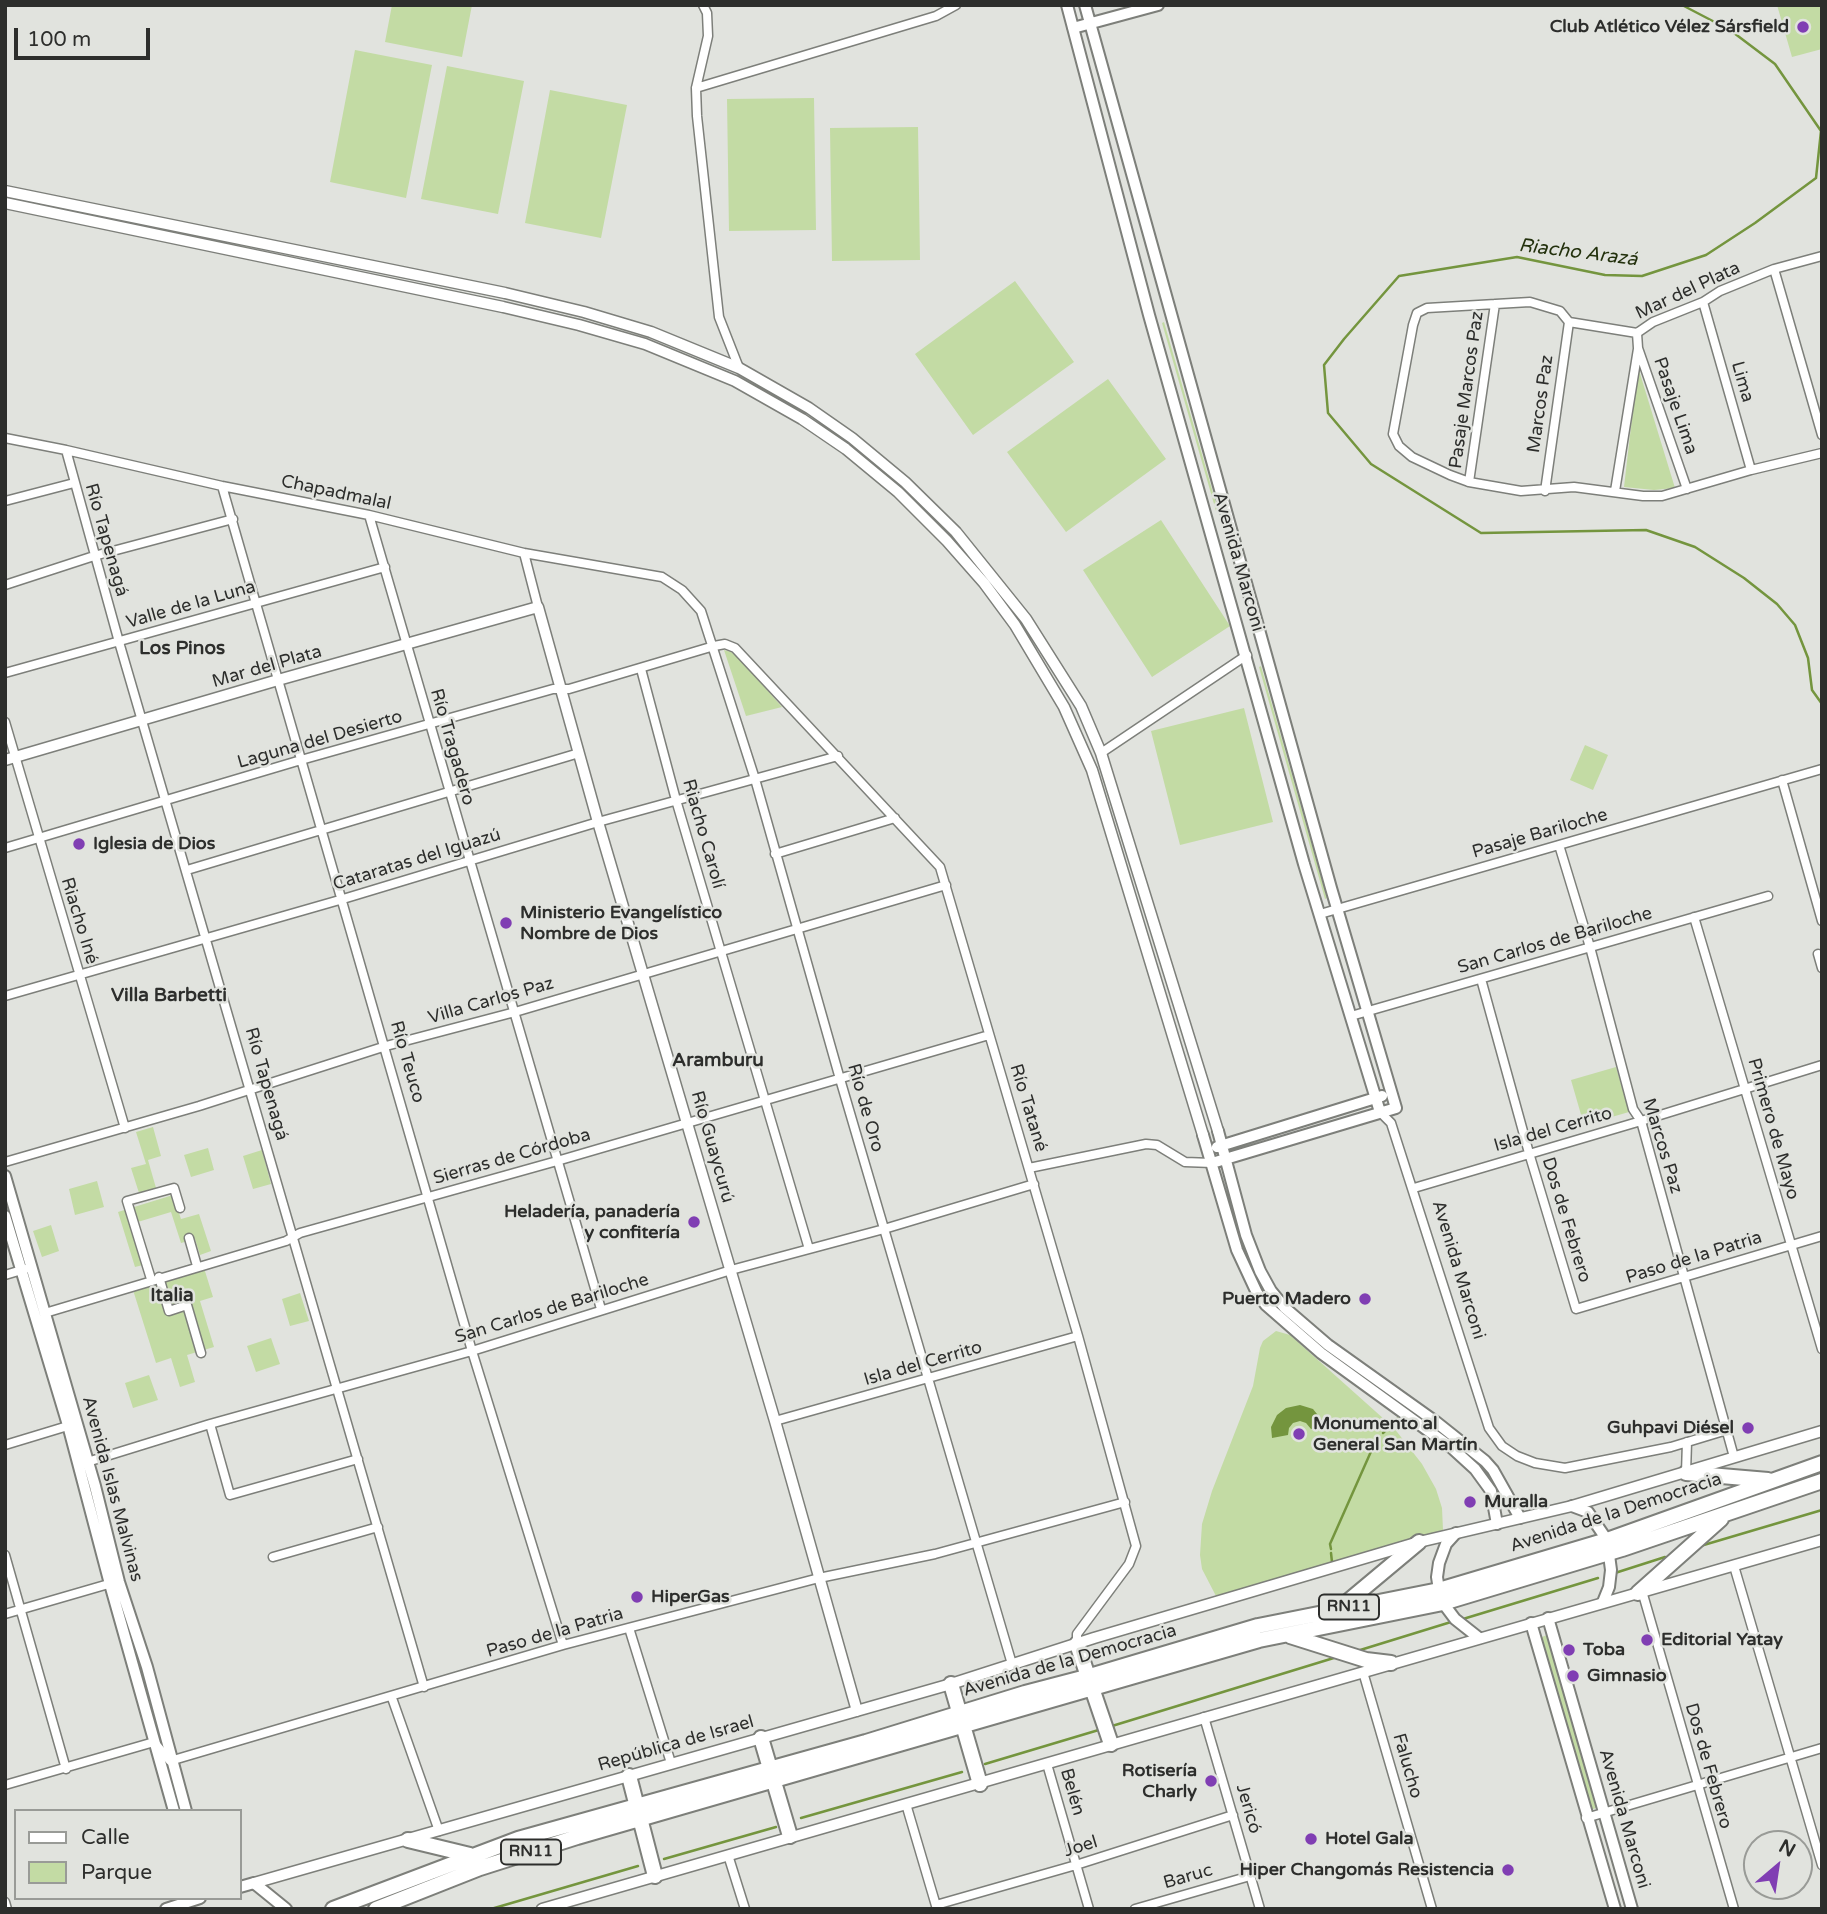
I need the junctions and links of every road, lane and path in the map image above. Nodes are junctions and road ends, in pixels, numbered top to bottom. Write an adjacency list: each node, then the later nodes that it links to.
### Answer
1 (703, 5): 8 (street)
2 (956, 5): 8 (street)
3 (1067, 5): 7 (main road, Avenida Marconi)
4 (1085, 5): 6 (main road, Avenida Marconi)
5 (1158, 5): 6 (main road)
6 (1091, 23): 7 (main road); 9 (main road, Avenida Marconi)
7 (1073, 28): 11 (main road, Avenida Marconi)
8 (696, 88): 22 (street)
9 (1136, 185): 11 (main road); 17 (main road, Avenida Marconi)
10 (5, 191): 22 (street)
11 (1116, 191): 18 (main road, Avenida Marconi)
12 (5, 203): 113 (street)
13 (1822, 256): 14 (street, Mar del Plata)
14 (1774, 269): 15 (street, Mar del Plata); 23 (street)
15 (1703, 302): 20 (street, Mar del Plata); 27 (street, Lima)
16 (1495, 304): 19 (street, Mar del Plata); 28 (street, Pasaje Marcos Paz); 28 (street, Mar del Plata)
17 (1170, 308): 18 (main road); 48 (main road, Avenida Marconi)
18 (1149, 316): 49 (main road, Avenida Marconi)
19 (1569, 322): 20 (street, Mar del Plata); 32 (street, Marcos Paz)
20 (1637, 332): 21 (street, Pasaje Lima)
21 (1638, 348): 31 (street, Pasaje Lima); 33 (street)
22 (739, 368): 57 (street)
23 (1822, 435)
24 (5, 438): 25 (street, Chapadmalal)
25 (66, 450): 29 (street, Río Tapenagá); 30 (street, Chapadmalal)
26 (1822, 453): 27 (street)
27 (1751, 470): 31 (street)
28 (1469, 482): 32 (street)
29 (74, 483): 34 (street); 38 (street, Río Tapenagá)
30 (222, 486): 35 (street, Chapadmalal); 36 (street, Río Teuco)
31 (1687, 489): 33 (street)
32 (1545, 491): 33 (street)
33 (1615, 491)
34 (5, 501)
35 (369, 515): 37 (street, Chapadmalal); 39 (street, Río Tragadero)
36 (233, 519): 38 (street); 42 (street, Río Teuco)
37 (524, 553): 40 (street, Chapadmalal); 43 (street, Río Guaycurú)
38 (94, 556): 41 (street); 44 (street, Río Tapenagá)
39 (385, 567): 42 (street, Valle de la Luna); 45 (street, Río Tragadero)
40 (662, 577): 47 (street, Río de Oro)
41 (5, 585)
42 (257, 602): 44 (street, Valle de la Luna); 52 (street, Río Teuco)
43 (538, 607): 45 (street, Mar del Plata); 53 (street, Río Guaycurú)
44 (119, 642): 51 (street, Valle de la Luna); 54 (street, Río Tapenagá)
45 (407, 643): 52 (street, Mar del Plata); 56 (street, Río Tragadero)
46 (725, 644): 47 (street, Laguna del Desierto); 59 (street, Río Tatané)
47 (713, 646): 50 (street, Laguna del Desierto); 63 (street, Río de Oro)
48 (1265, 649): 49 (main road); 80 (main road, Avenida Marconi)
49 (1247, 655): 57 (street); 81 (main road, Avenida Marconi)
50 (641, 668): 53 (street, Laguna del Desierto); 66 (street, Riacho Carolí)
51 (5, 674)
52 (278, 680): 54 (street, Mar del Plata); 61 (street, Río Teuco)
53 (562, 689): 56 (street, Laguna del Desierto); 58 (street, Río Guaycurú)
54 (142, 721): 60 (street, Mar del Plata); 67 (street, Río Tapenagá)
55 (5, 722): 60 (street, Riacho Iné)
56 (429, 725): 61 (street, Laguna del Desierto); 65 (street, Río Tragadero)
57 (1101, 752): 112 (street)
58 (579, 753): 65 (street); 69 (street, Río Guaycurú)
59 (838, 756): 63 (street, Cataratas del Iguazú); 68 (street, Río Tatané)
60 (10, 759): 71 (street, Riacho Iné)
61 (301, 760): 67 (street, Laguna del Desierto); 70 (street, Río Teuco)
62 (1822, 769): 64 (street, Pasaje Bariloche)
63 (755, 779): 66 (street, Cataratas del Iguazú); 74 (street, Río de Oro)
64 (1782, 780): 72 (street, Pasaje Bariloche); 83 (street)
65 (449, 793): 70 (street); 75 (street, Río Tragadero)
66 (676, 800): 69 (street, Cataratas del Iguazú); 87 (street, Riacho Carolí)
67 (167, 801): 71 (street, Laguna del Desierto); 76 (street, Río Tapenagá)
68 (895, 818): 74 (street); 77 (street, Río Tatané)
69 (598, 822): 75 (street, Cataratas del Iguazú); 90 (street, Río Guaycurú)
70 (323, 830): 76 (street); 79 (street, Río Teuco)
71 (38, 839): 73 (street, Laguna del Desierto); 91 (street, Riacho Iné)
72 (1559, 845): 80 (street, Pasaje Bariloche); 86 (street, Marcos Paz)
73 (5, 848)
74 (775, 854): 84 (street, Río de Oro)
75 (469, 860): 79 (street, Cataratas del Iguazú); 95 (street, Río Tragadero)
76 (187, 870): 85 (street, Río Tapenagá)
77 (946, 885): 84 (street, Villa Carlos Paz); 97 (street, Río Tatané)
78 (1768, 896): 82 (street, San Carlos de Bariloche)
79 (343, 899): 85 (street, Cataratas del Iguazú); 98 (street, Río Teuco)
80 (1337, 909): 81 (street, Pasaje Bariloche); 94 (main road, Avenida Marconi)
81 (1320, 914): 96 (main road, Avenida Marconi)
82 (1694, 917): 86 (street, San Carlos de Bariloche); 102 (street, Primero de Mayo)
83 (1822, 921)
84 (796, 928): 87 (street, Villa Carlos Paz); 100 (street, Río de Oro)
85 (206, 938): 91 (street, Cataratas del Iguazú); 101 (street, Río Tapenagá)
86 (1590, 947): 92 (street, San Carlos de Bariloche); 108 (street, Marcos Paz)
87 (722, 950): 90 (street, Villa Carlos Paz); 105 (street, Riacho Carolí)
88 (1818, 954): 89 (street)
89 (1822, 968)
90 (644, 974): 95 (street, Villa Carlos Paz); 110 (street, Río Guaycurú)
91 (79, 975): 93 (street, Cataratas del Iguazú); 111 (street, Riacho Iné)
92 (1481, 979): 94 (street, San Carlos de Bariloche); 116 (street, Dos de Febrero)
93 (5, 996)
94 (1367, 1011): 96 (street, San Carlos de Bariloche); 103 (main road, Avenida Marconi)
95 (515, 1012): 98 (street, Villa Carlos Paz); 118 (street, Río Tragadero)
96 (1351, 1016): 104 (main road, Avenida Marconi)
97 (989, 1035): 100 (street, Sierras de Córdoba); 121 (street, Río Tatané)
98 (386, 1046): 101 (street, Villa Carlos Paz); 125 (street, Río Teuco)
99 (1822, 1065): 102 (street, Isla del Cerrito)
100 (840, 1079): 105 (street, Sierras de Córdoba); 128 (street, Río de Oro)
101 (251, 1088): 111 (street, Villa Carlos Paz); 129 (street, Río Tapenagá)
102 (1745, 1089): 108 (street, Isla del Cerrito); 132 (street, Primero de Mayo)
103 (1392, 1093): 104 (main road); 106 (main road, Avenida Marconi)
104 (1376, 1098): 107 (main road, Avenida Marconi); 114 (main road)
105 (765, 1100): 110 (street, Sierras de Córdoba); 133 (street, Riacho Carolí)
106 (1396, 1108): 107 (main road); 109 (street)
107 (1380, 1112): 109 (street, Avenida Marconi); 117 (main road)
108 (1641, 1121): 116 (street, Isla del Cerrito); 139 (street, Marcos Paz)
109 (1391, 1123): 124 (street, Avenida Marconi)
110 (689, 1124): 118 (street, Sierras de Córdoba); 136 (street, Río Guaycurú)
111 (125, 1128): 119 (street, Villa Carlos Paz)
112 (1218, 1131): 114 (main road)
113 (1203, 1135): 115 (main road)
114 (1222, 1145): 115 (main road); 117 (main road)
115 (1207, 1150): 120 (main road)
116 (1529, 1153): 124 (street, Isla del Cerrito); 141 (street, Dos de Febrero)
117 (1226, 1159): 120 (main road); 166 (main road)
118 (557, 1161): 125 (street, Sierras de Córdoba); 140 (street, Río Tragadero)
119 (5, 1162)
120 (1212, 1163): 121 (street); 167 (main road)
121 (1029, 1168): 123 (street, Río Tatané)
122 (5, 1177): 135 (main road, Avenida Islas Malvinas)
123 (1034, 1184): 128 (street, San Carlos de Bariloche); 143 (street, Río Tatané)
124 (1414, 1188): 154 (street, Avenida Marconi)
125 (429, 1197): 129 (street, Sierras de Córdoba); 145 (street, Río Teuco)
126 (180, 1209): 138 (street)
127 (5, 1216): 135 (main road, Avenida Islas Malvinas)
128 (884, 1229): 133 (street, San Carlos de Bariloche); 147 (street, Río de Oro)
129 (294, 1236): 134 (street, Sierras de Córdoba); 148 (street, Río Tapenagá)
130 (1822, 1236): 132 (street, Paso de la Patria)
131 (189, 1238): 134 (street)
132 (1791, 1246): 139 (street, Paso de la Patria); 144 (street, Primero de Mayo)
133 (809, 1249): 136 (street, San Carlos de Bariloche)
134 (197, 1266): 138 (street, Sierras de Córdoba)
135 (26, 1269): 137 (street); 142 (main road, Avenida Islas Malvinas); 150 (main road, Avenida Islas Malvinas)
136 (731, 1270): 140 (street, San Carlos de Bariloche); 149 (street, Río Guaycurú)
137 (5, 1275)
138 (155, 1278): 142 (street, Sierras de Córdoba); 146 (street)
139 (1683, 1278): 141 (street, Paso de la Patria); 152 (street, Marcos Paz)
140 (601, 1309): 145 (street, San Carlos de Bariloche)
141 (1576, 1309)
142 (45, 1312): 150 (main road, Avenida Islas Malvinas)
143 (1078, 1336): 147 (street, Isla del Cerrito); 163 (street, Río Tatané)
144 (1822, 1349)
145 (472, 1351): 148 (street, San Carlos de Bariloche); 192 (street, Río Teuco)
146 (201, 1353)
147 (928, 1379): 149 (street, Isla del Cerrito); 172 (street, Río de Oro)
148 (338, 1390): 151 (street, San Carlos de Bariloche); 157 (street, Río Tapenagá)
149 (775, 1421): 177 (street, Río Guaycurú)
150 (73, 1424): 155 (street); 158 (main road, Avenida Islas Malvinas)
151 (210, 1424): 157 (street); 158 (street, San Carlos de Bariloche)
152 (1727, 1430): 154 (street); 156 (street, Marcos Paz)
153 (1822, 1431): 156 (street, Avenida de la Democracia)
154 (1687, 1442): 160 (street)
155 (5, 1444)
156 (1734, 1457): 160 (street, Avenida de la Democracia)
157 (358, 1459): 168 (street, Río Tapenagá)
158 (84, 1463): 178 (main road, Avenida Islas Malvinas)
159 (1822, 1463): 161 (highway, Avenida de la Democracia / RN11)
160 (1686, 1473): 161 (highway); 164 (street, Avenida de la Democracia)
161 (1773, 1480): 173 (highway, Avenida de la Democracia / RN11)
162 (1822, 1481): 165 (highway, Avenida de la Democracia / RN11)
163 (1125, 1502): 172 (street, Paso de la Patria); 191 (street, Río Tatané)
164 (1572, 1506): 166 (street, Avenida de la Democracia); 173 (main road)
165 (1729, 1512): 173 (highway, Avenida de la Democracia / RN11); 179 (highway)
166 (1520, 1518): 167 (street, Avenida de la Democracia)
167 (1497, 1524): 169 (street, Avenida de la Democracia)
168 (378, 1527): 175 (street); 198 (street, Río Tapenagá)
169 (1456, 1533): 171 (street, Avenida de la Democracia); 180 (main road)
170 (1822, 1539): 176 (street)
171 (1419, 1542): 182 (highway); 188 (street, Avenida de la Democracia)
172 (976, 1543): 177 (street, Paso de la Patria); 194 (street, Río de Oro)
173 (1608, 1546): 180 (highway, Avenida de la Democracia / RN11); 181 (main road)
174 (5, 1555): 183 (street)
175 (273, 1557)
176 (1734, 1566): 179 (street); 207 (street)
177 (819, 1578): 187 (street, Paso de la Patria); 200 (street, Río Guaycurú)
178 (114, 1583): 183 (street); 204 (main road, Avenida Islas Malvinas); 208 (main road, Avenida Islas Malvinas)
179 (1640, 1592): 181 (street); 216 (street, Dos de Febrero)
180 (1441, 1597): 182 (highway, Avenida de la Democracia / RN11); 189 (highway, Avenida de la Democracia / RN11); 190 (main road)
181 (1603, 1602): 185 (street)
182 (1339, 1608): 196 (highway, Avenida de la Democracia / RN11)
183 (21, 1610): 184 (street); 211 (street)
184 (5, 1614)
185 (1548, 1618): 186 (street); 220 (main road, Avenida Marconi)
186 (1531, 1623): 190 (street); 223 (main road, Avenida Marconi)
187 (629, 1628): 192 (street, Paso de la Patria); 209 (street)
188 (1121, 1630): 191 (street, República de Israel)
189 (1285, 1635): 193 (highway); 196 (highway, Avenida de la Democracia / RN11)
190 (1479, 1638): 193 (street)
191 (1077, 1644): 194 (street, República de Israel); 196 (highway)
192 (563, 1645): 198 (street, Paso de la Patria)
193 (1391, 1663): 195 (street)
194 (1012, 1664): 197 (street, República de Israel)
195 (1363, 1672): 201 (street); 250 (street, Falucho)
196 (1092, 1683): 202 (highway, Avenida de la Democracia / RN11); 205 (highway)
197 (951, 1684): 200 (street, República de Israel); 202 (highway)
198 (424, 1687): 199 (street, Paso de la Patria)
199 (392, 1698): 208 (street, Paso de la Patria); 224 (street)
200 (856, 1711): 203 (street, República de Israel)
201 (1204, 1717): 205 (street); 222 (street, Jericó)
202 (960, 1719): 212 (highway, Avenida de la Democracia / RN11); 214 (highway)
203 (761, 1738): 209 (street, República de Israel); 212 (highway)
204 (154, 1742): 208 (street); 211 (street); 218 (main road, Avenida Islas Malvinas)
205 (1111, 1744): 210 (street)
206 (1822, 1748): 207 (street)
207 (1791, 1758): 216 (street); 230 (street)
208 (170, 1761): 219 (main road, Avenida Islas Malvinas)
209 (671, 1763): 213 (street, República de Israel)
210 (1047, 1764): 214 (street); 229 (street, Belén)
211 (66, 1769): 215 (street)
212 (771, 1775): 221 (highway, Avenida de la Democracia / RN11); 225 (highway)
213 (629, 1776): 221 (highway); 224 (street, República de Israel)
214 (980, 1784): 217 (street)
215 (5, 1785)
216 (1698, 1786): 220 (street); 253 (street, Dos de Febrero)
217 (906, 1804): 225 (street); 238 (street)
218 (173, 1809)
219 (185, 1809)
220 (1603, 1811): 223 (street); 252 (main road, Avenida Marconi)
221 (639, 1813): 228 (highway, Avenida de la Democracia / RN11); 231 (highway); 235 (highway, Avenida de la Democracia / RN11)
222 (1233, 1815): 229 (street, Joel); 232 (street, Jericó)
223 (1586, 1818): 251 (main road, Avenida Marconi)
224 (439, 1831): 226 (street, República de Israel)
225 (790, 1836): 227 (street)
226 (408, 1840): 228 (highway); 233 (street, República de Israel)
227 (728, 1855): 231 (street); 246 (street)
228 (472, 1856): 242 (highway, Avenida de la Democracia / RN11)
229 (1076, 1865): 238 (street, Joel); 247 (street, Belén)
230 (1822, 1865)
231 (655, 1876): 245 (street)
232 (1250, 1876): 248 (street, Baruc); 249 (street, Jericó)
233 (254, 1883): 234 (main road, República de Israel); 241 (main road)
234 (242, 1886)
235 (423, 1890): 243 (highway, Avenida de la Democracia / RN11); 244 (highway)
236 (194, 1900): 240 (main road)
237 (5, 1902): 239 (street)
238 (937, 1907)
239 (7, 1909)
240 (166, 1909)
241 (286, 1909)
242 (333, 1909)
243 (376, 1909)
244 (398, 1909)
245 (542, 1909)
246 (745, 1909)
247 (1089, 1909)
248 (1135, 1909)
249 (1260, 1909)
250 (1432, 1909)
251 (1615, 1909)
252 (1632, 1909)
253 (1734, 1909)

